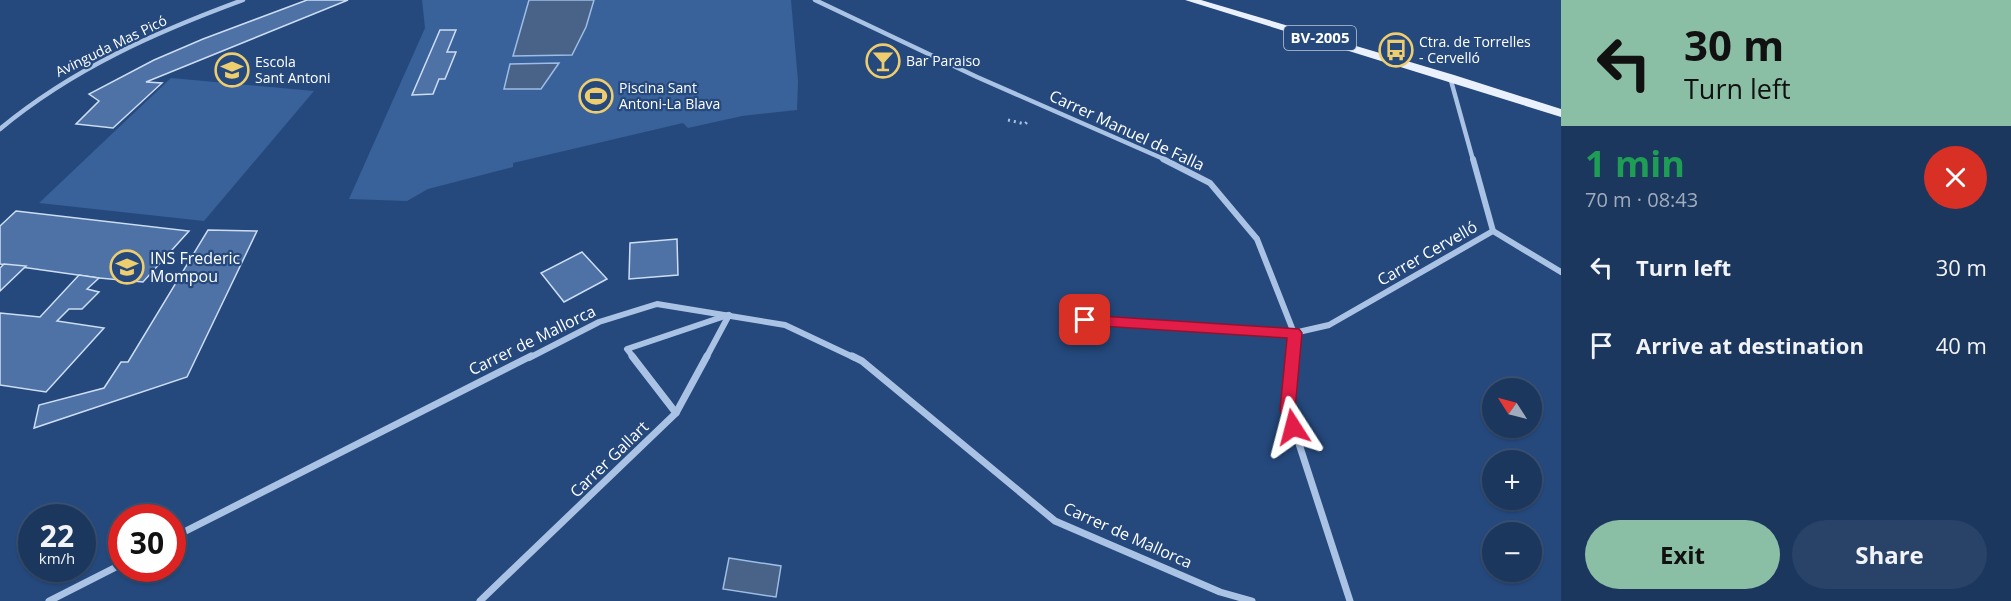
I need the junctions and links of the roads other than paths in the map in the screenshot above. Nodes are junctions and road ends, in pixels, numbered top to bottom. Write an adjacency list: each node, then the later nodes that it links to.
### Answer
1 (243, 0): 6 (street, Avinguda Mas Picó)
2 (1190, 0): 4 (main road, BV-2005)
3 (818, 1): 11 (street, Carrer Manuel de Falla)
4 (1450, 77): 5 (main road, BV-2005); 7 (street, Carrer Cervelló)
5 (1561, 113)
6 (0, 129)
7 (1493, 231): 8 (street); 11 (street, Carrer Cervelló)
8 (1561, 272)
9 (729, 315): 12 (street, Carrer Gallart); 12 (street); 13 (street, Carrer de Mallorca); 17 (street, Carrer de Mallorca)
10 (1085, 320): 11 (street, Carrer Cervelló)
11 (1294, 333): 18 (street, Carrer Manuel de Falla)
12 (676, 413): 16 (street, Carrer Gallart)
13 (186, 531)
14 (108, 571): 15 (street)
15 (49, 601)
16 (480, 601)
17 (1252, 601)
18 (1350, 601)

